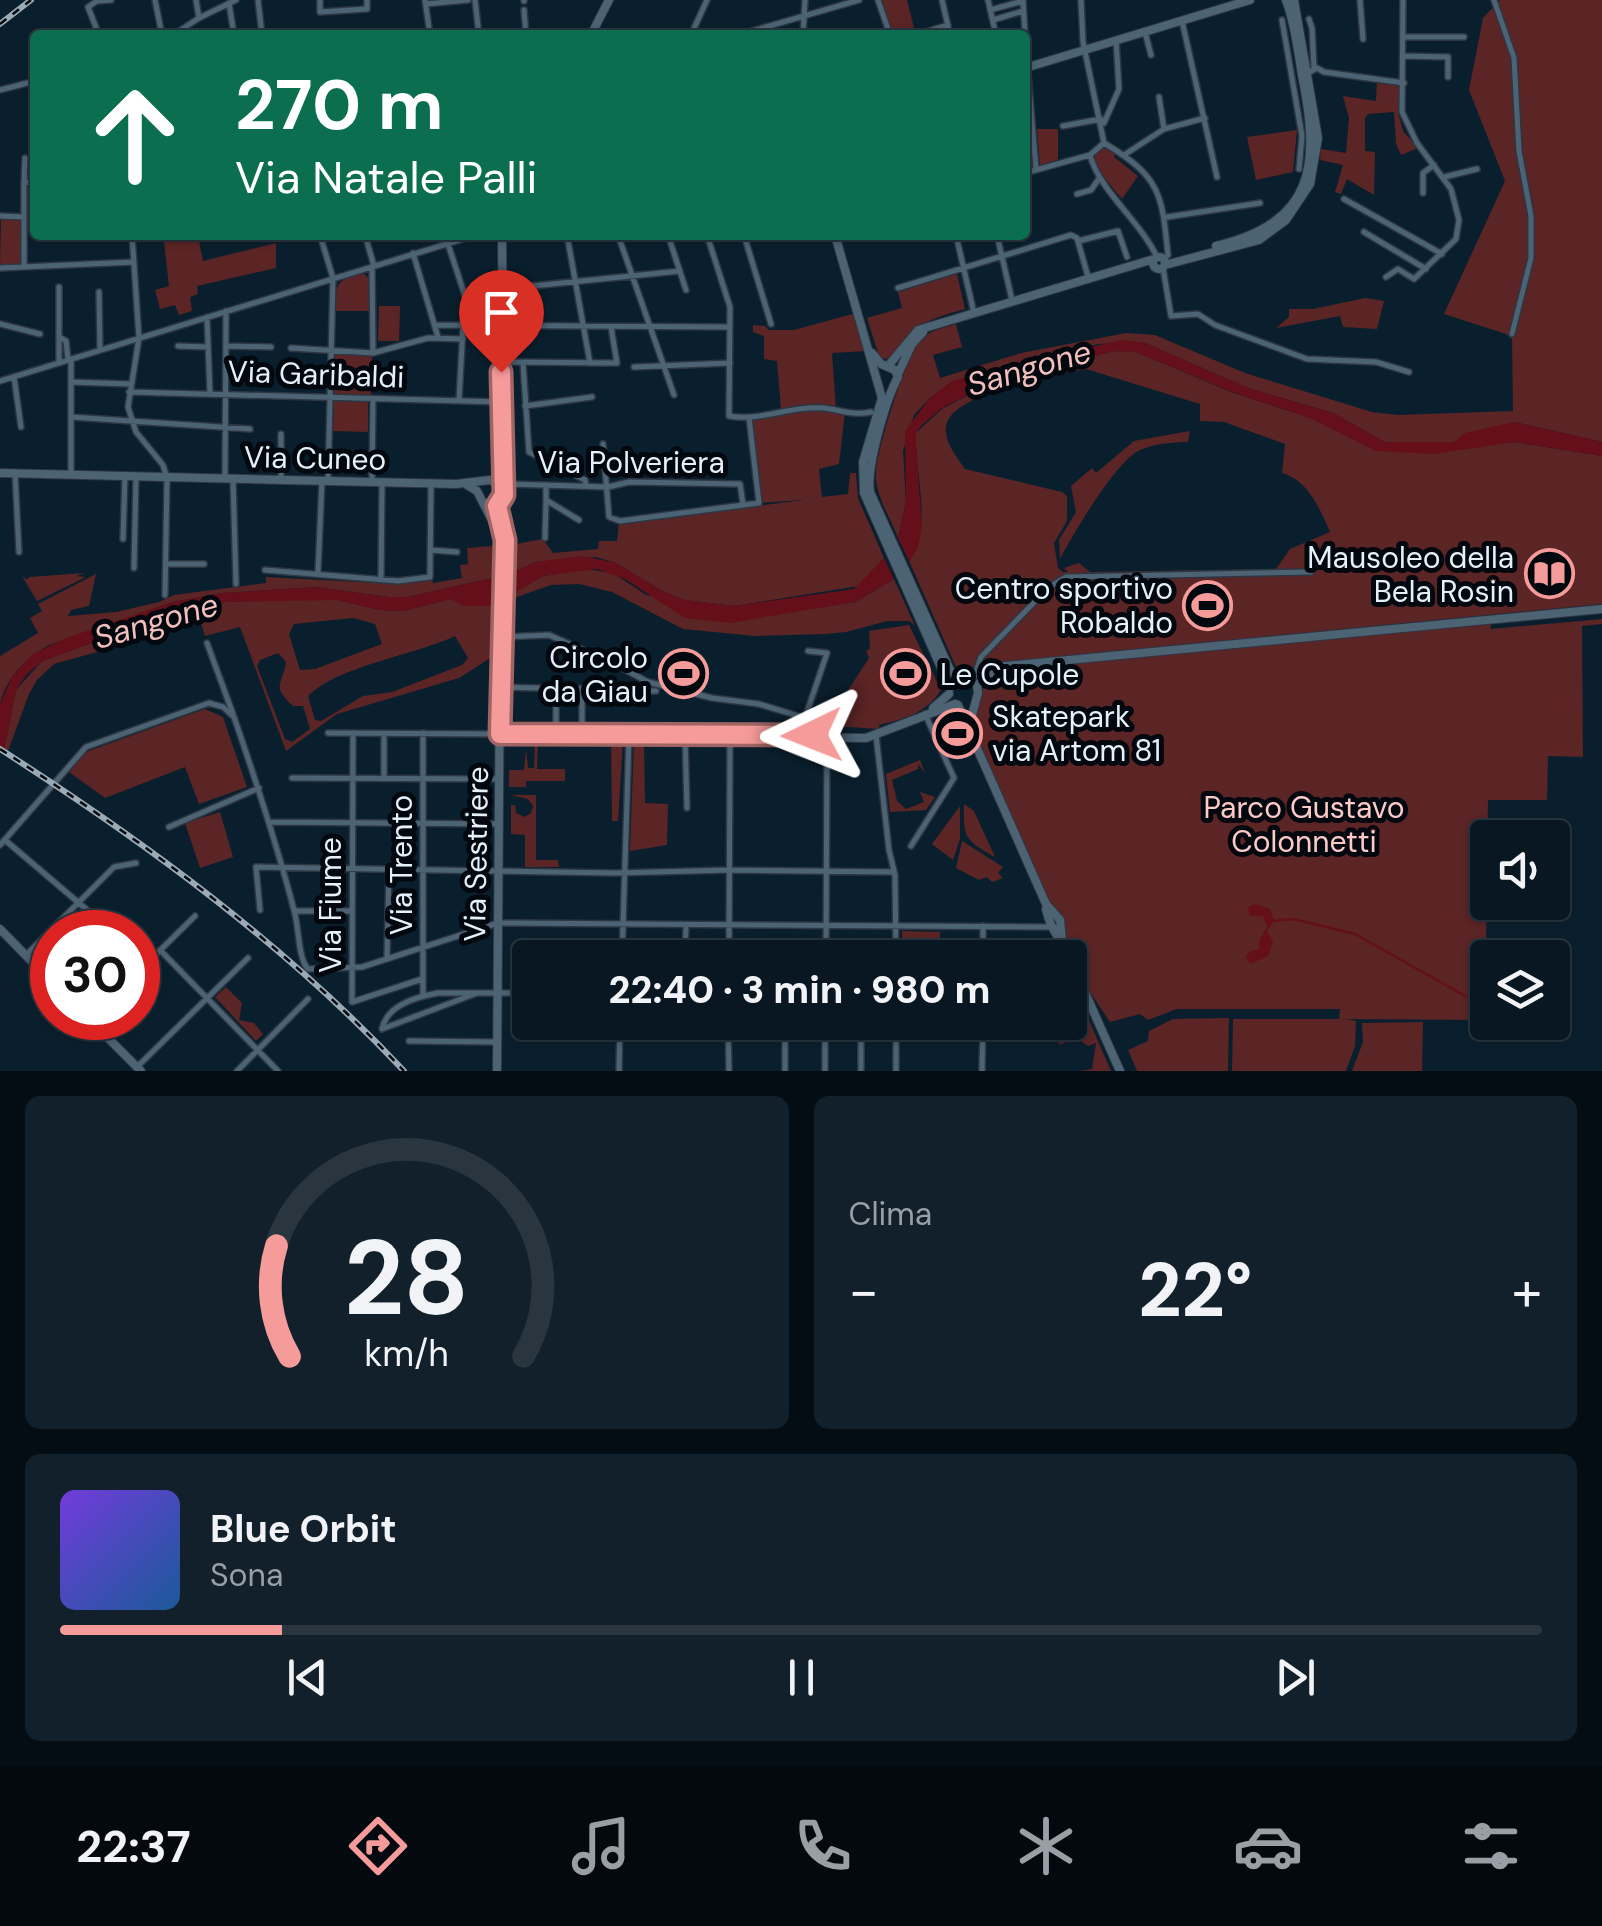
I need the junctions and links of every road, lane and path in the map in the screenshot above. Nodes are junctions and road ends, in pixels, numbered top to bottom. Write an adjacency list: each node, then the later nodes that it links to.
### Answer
1 (111, 0): 35 (street)
2 (155, 0): 36 (street)
3 (196, 0): 29 (street)
4 (320, 0): 5 (street)
5 (367, 0)
6 (471, 0): 24 (street); 41 (street)
7 (608, 0): 43 (street)
8 (707, 0): 44 (street)
9 (805, 0): 28 (street)
10 (860, 0): 28 (street)
11 (878, 0): 47 (street)
12 (942, 0): 34 (street)
13 (988, 0): 26 (street)
14 (1023, 0): 26 (street); 27 (street)
15 (1081, 0): 57 (street)
16 (1250, 0): 33 (street)
17 (1286, 0): 61 (street)
18 (1294, 0): 61 (street)
19 (1360, 0): 55 (street)
20 (1403, 0): 53 (street)
21 (1494, 0): 148 (street)
22 (255, 1): 39 (street)
23 (233, 2): 29 (street); 38 (street)
24 (425, 2): 40 (street)
25 (524, 10): 42 (street)
26 (990, 10): 31 (street)
27 (1024, 11): 31 (street); 51 (street)
28 (804, 16): 45 (street); 46 (street)
29 (199, 18): 37 (street)
30 (1309, 18): 61 (street)
31 (992, 20): 50 (street)
32 (1282, 20): 63 (street)
33 (1182, 21): 52 (street); 69 (street)
34 (948, 25): 48 (street); 49 (street)
35 (97, 30)
36 (161, 30)
37 (181, 30)
38 (234, 30)
39 (261, 30)
40 (429, 30)
41 (479, 30)
42 (526, 30)
43 (593, 30)
44 (692, 30)
45 (755, 30)
46 (803, 30)
47 (888, 30)
48 (932, 30)
49 (949, 30)
50 (995, 30)
51 (1025, 30)
52 (1144, 32): 56 (street); 58 (street)
53 (1403, 37): 54 (street); 59 (street)
54 (1464, 37)
55 (1363, 39)
56 (1116, 40): 57 (street); 70 (street)
57 (1085, 50): 60 (street); 70 (street)
58 (1151, 55)
59 (1404, 56): 62 (street); 65 (street)
60 (1030, 67)
61 (1310, 73): 63 (street); 65 (street); 114 (street)
62 (1448, 77)
63 (1292, 79): 78 (street)
64 (30, 82): 66 (street)
65 (1404, 83): 77 (street)
66 (0, 90)
67 (1159, 97): 72 (street)
68 (1030, 109): 80 (street)
69 (1205, 118): 72 (street); 83 (street)
70 (1101, 122): 71 (street); 73 (street)
71 (1063, 126)
72 (1164, 129): 74 (street)
73 (1104, 143): 74 (street); 75 (street)
74 (1124, 155): 93 (street)
75 (1090, 156): 80 (street); 82 (street)
76 (25, 158): 86 (street)
77 (1434, 165): 84 (street); 87 (street)
78 (1299, 169)
79 (1477, 169): 84 (street)
80 (1036, 170): 81 (street)
81 (1030, 172)
82 (1098, 177): 88 (street); 114 (street)
83 (1217, 177)
84 (1444, 177): 111 (street)
85 (30, 182): 86 (street)
86 (24, 183): 92 (street)
87 (1423, 193)
88 (1077, 194)
89 (1344, 199): 111 (street)
90 (1260, 203): 93 (street)
91 (0, 216): 92 (street)
92 (24, 217): 116 (street)
93 (1166, 217): 114 (street)
94 (1364, 232): 120 (street)
95 (1076, 239): 112 (street); 113 (street); 125 (street)
96 (132, 240): 115 (street)
97 (322, 240): 124 (street)
98 (365, 240): 117 (street)
99 (455, 240): 109 (street)
100 (502, 240): 129 (street)
101 (569, 240): 126 (street)
102 (620, 240): 122 (street)
103 (670, 240): 121 (street)
104 (710, 240): 146 (street)
105 (746, 240): 138 (street)
106 (836, 240): 153 (street)
107 (957, 240): 118 (street)
108 (998, 240): 112 (street)
109 (448, 244): 110 (street); 132 (street)
110 (414, 253): 117 (street); 140 (street)
111 (1442, 254): 120 (street)
112 (1002, 256): 118 (street); 133 (street)
113 (1127, 257)
114 (1161, 260): 125 (street); 171 (street)
115 (134, 262): 116 (street); 150 (street)
116 (24, 266): 119 (street)
117 (373, 266): 124 (street); 161 (street)
118 (963, 266): 128 (street); 135 (street)
119 (0, 268)
120 (1426, 268): 123 (street)
121 (680, 271): 122 (street); 130 (street)
122 (632, 276): 126 (street); 141 (street)
123 (1386, 277)
124 (333, 278): 134 (street); 160 (street)
125 (1089, 280): 133 (street)
126 (576, 282): 129 (street); 142 (street)
127 (58, 287): 149 (street)
128 (898, 288)
129 (502, 289): 145 (street)
130 (686, 290)
131 (99, 292): 159 (street)
132 (466, 296)
133 (1012, 302): 135 (street)
134 (226, 311): 136 (street); 155 (street)
135 (974, 312): 139 (street)
136 (207, 317): 150 (street); 156 (street)
137 (0, 324): 147 (street)
138 (771, 324)
139 (934, 324): 169 (street); 172 (street)
140 (436, 325): 144 (street); 151 (street)
141 (648, 325): 143 (street); 146 (street); 168 (street)
142 (584, 326): 143 (street); 145 (street); 166 (street)
143 (610, 326): 166 (street)
144 (463, 327): 145 (street); 152 (street)
145 (502, 327): 163 (street)
146 (730, 328): 167 (street)
147 (40, 334)
148 (1512, 334)
149 (58, 337): 162 (street); 165 (street)
150 (139, 338): 159 (street); 177 (street)
151 (439, 338): 152 (street); 161 (street)
152 (463, 339): 186 (street)
153 (867, 342): 169 (street); 174 (street)
154 (178, 346): 156 (street)
155 (226, 346): 157 (street); 181 (street)
156 (208, 347): 180 (street)
157 (271, 347)
158 (291, 348): 160 (street)
159 (100, 350): 162 (street)
160 (332, 350): 161 (street); 184 (street)
161 (372, 354)
162 (70, 359): 165 (street); 176 (street)
163 (502, 362): 164 (street); 187 (street)
164 (523, 362): 166 (street); 188 (street)
165 (59, 363): 173 (street)
166 (590, 363)
167 (730, 363): 168 (street); 191 (street)
168 (662, 366): 170 (street); 182 (street)
169 (886, 366): 172 (street); 174 (street)
170 (634, 367)
171 (1409, 372)
172 (898, 374): 178 (street)
173 (14, 377): 175 (street); 193 (street)
174 (878, 380): 178 (street); 218 (street)
175 (0, 381)
176 (71, 382): 177 (street); 190 (street)
177 (130, 384): 179 (street)
178 (892, 386): 218 (street)
179 (130, 392): 180 (street, Via Garibaldi); 192 (street)
180 (210, 394): 181 (street, Via Garibaldi)
181 (227, 394): 184 (street, Via Garibaldi); 194 (street)
182 (674, 395)
183 (592, 397): 188 (street)
184 (331, 398): 185 (street, Via Garibaldi); 206 (street)
185 (374, 399): 186 (street, Via Garibaldi); 207 (street)
186 (460, 400): 187 (street, Via Garibaldi)
187 (502, 402): 212 (street)
188 (526, 406): 214 (street)
189 (871, 412): 191 (street)
190 (71, 417): 192 (street); 200 (street)
191 (749, 417): 219 (street)
192 (130, 420): 194 (street); 203 (street)
193 (20, 427)
194 (227, 428): 195 (street); 204 (street)
195 (250, 429)
196 (281, 434): 205 (street)
197 (604, 444): 215 (street)
198 (0, 473): 199 (street, Via Cuneo)
199 (15, 474): 200 (street, Via Cuneo); 227 (street)
200 (71, 474): 201 (street, Via Cuneo)
201 (124, 476): 202 (street, Via Cuneo); 224 (street)
202 (136, 476): 203 (street, Via Cuneo); 231 (street)
203 (167, 478): 204 (street, Via Cuneo); 229 (street)
204 (229, 479): 205 (street, Via Cuneo); 236 (street)
205 (281, 480): 206 (street, Via Cuneo)
206 (325, 480): 207 (street, Via Cuneo); 233 (street)
207 (372, 482): 208 (street, Via Cuneo)
208 (382, 482): 210 (street, Via Cuneo); 235 (street)
209 (484, 482): 211 (street, Via Cuneo); 212 (street); 216 (street)
210 (431, 484): 211 (street, Via Cuneo); 225 (street)
211 (463, 484): 216 (street)
212 (500, 484): 213 (street, Via Polveriera); 221 (street)
213 (546, 485): 214 (street, Via Polveriera); 217 (street)
214 (586, 486): 215 (street, Via Polveriera)
215 (608, 487): 219 (street, Via Polveriera); 219 (street)
216 (477, 491): 220 (street)
217 (546, 500): 222 (street); 223 (street)
218 (870, 502): 237 (street)
219 (743, 504)
220 (486, 506): 221 (street); 226 (street)
221 (497, 506): 226 (street)
222 (579, 520)
223 (545, 538)
224 (124, 539)
225 (430, 550): 228 (street); 235 (street)
226 (501, 550): 240 (street, Via Sestriere)
227 (20, 552)
228 (457, 552)
229 (166, 564): 230 (street); 238 (street)
230 (204, 564)
231 (134, 568)
232 (266, 570): 233 (street)
233 (318, 572): 235 (street)
234 (1306, 572): 243 (street)
235 (381, 580)
236 (236, 584)
237 (909, 591): 244 (street); 250 (street)
238 (165, 595)
239 (1602, 608): 243 (street)
240 (501, 638): 246 (street, Via Sestriere); 255 (street)
241 (206, 642): 254 (street)
242 (808, 651): 255 (street)
243 (982, 671): 244 (street); 245 (street)
244 (965, 679): 245 (street); 250 (street)
245 (977, 685): 251 (street)
246 (500, 687): 247 (street); 260 (street, Via Sestriere)
247 (556, 688): 248 (street); 261 (street)
248 (582, 688): 249 (street); 262 (street)
249 (656, 691)
250 (949, 691): 252 (street); 253 (street)
251 (975, 702): 252 (street); 269 (street)
252 (956, 705): 253 (street); 269 (street)
253 (926, 714): 266 (street); 283 (street)
254 (234, 717): 275 (street); 282 (street)
255 (805, 718): 267 (street)
256 (328, 733): 258 (street)
257 (424, 733): 259 (street); 260 (street); 273 (street, Via Trento)
258 (353, 734): 259 (street); 271 (street, Via Fiume)
259 (384, 734): 272 (street)
260 (500, 734): 261 (street); 274 (street, Via Sestriere)
261 (556, 735): 262 (street)
262 (582, 735): 263 (street)
263 (629, 736): 264 (street); 292 (street)
264 (686, 736): 265 (street); 276 (street)
265 (730, 736): 267 (street); 289 (street)
266 (876, 736): 268 (street); 293 (street)
267 (812, 737): 268 (street)
268 (826, 738): 291 (street)
269 (974, 740): 301 (street)
270 (292, 778): 271 (street)
271 (354, 779): 272 (street); 278 (street, Via Fiume)
272 (384, 779): 273 (street)
273 (424, 779): 274 (street); 279 (street, Via Trento)
274 (500, 779): 280 (street, Via Sestriere)
275 (259, 788): 277 (street); 281 (street)
276 (686, 808)
277 (269, 822): 278 (street); 285 (street)
278 (353, 823): 279 (street); 286 (street, Via Fiume)
279 (424, 824): 280 (street); 288 (street, Via Trento)
280 (499, 824): 290 (street, Via Sestriere)
281 (169, 827)
282 (3, 842): 294 (street)
283 (911, 846)
284 (136, 863): 294 (street)
285 (282, 868): 286 (street); 296 (street); 297 (street)
286 (352, 869): 287 (street); 298 (street, Via Fiume)
287 (389, 869): 288 (street); 320 (street)
288 (424, 869): 290 (street); 316 (street, Via Trento)
289 (729, 870): 291 (street); 292 (street); 305 (street)
290 (498, 871): 292 (street); 300 (street, Via Sestriere)
291 (826, 871): 293 (street); 306 (street)
292 (624, 872): 302 (street)
293 (894, 872): 304 (street)
294 (78, 902): 295 (street); 318 (street)
295 (87, 910)
296 (260, 910)
297 (294, 910): 298 (street); 322 (street)
298 (352, 911): 322 (street, Via Fiume)
299 (195, 916): 317 (street)
300 (498, 923): 302 (street); 316 (street); 325 (street, Via Sestriere)
301 (1053, 924): 307 (street); 315 (street)
302 (622, 925): 303 (street); 309 (street)
303 (686, 925): 305 (street); 310 (street)
304 (896, 925): 306 (street); 307 (street); 313 (street)
305 (729, 926): 306 (street); 311 (street)
306 (827, 926): 312 (street)
307 (983, 926): 314 (street)
308 (0, 928): 318 (street)
309 (622, 940)
310 (686, 940)
311 (729, 940)
312 (827, 940)
313 (896, 940)
314 (983, 940)
315 (1062, 940)
316 (423, 945): 320 (street); 323 (street, Via Trento)
317 (160, 950): 329 (street)
318 (26, 955): 321 (street)
319 (248, 958): 329 (street)
320 (387, 958): 322 (street)
321 (30, 959)
322 (351, 969): 323 (street, Via Fiume)
323 (422, 979): 327 (street, Via Trento)
324 (477, 993): 325 (street); 327 (street); 327 (street)
325 (498, 993): 326 (street); 340 (street, Via Sestriere)
326 (512, 993)
327 (423, 997)
328 (1087, 997): 354 (street)
329 (207, 998): 341 (street); 342 (street)
330 (308, 999): 341 (street)
331 (111, 1040): 342 (street)
332 (620, 1040): 347 (street)
333 (728, 1040): 348 (street)
334 (785, 1040): 349 (street)
335 (826, 1040): 350 (street)
336 (861, 1040): 351 (street)
337 (896, 1040): 352 (street)
338 (983, 1040): 353 (street)
339 (409, 1041): 340 (street)
340 (497, 1042): 346 (street, Via Sestriere)
341 (258, 1050): 344 (street); 345 (street)
342 (137, 1067): 343 (street)
343 (126, 1071)
344 (237, 1071)
345 (278, 1071)
346 (497, 1071)
347 (619, 1071)
348 (728, 1071)
349 (785, 1071)
350 (825, 1071)
351 (861, 1071)
352 (896, 1071)
353 (982, 1071)
354 (1120, 1071)

